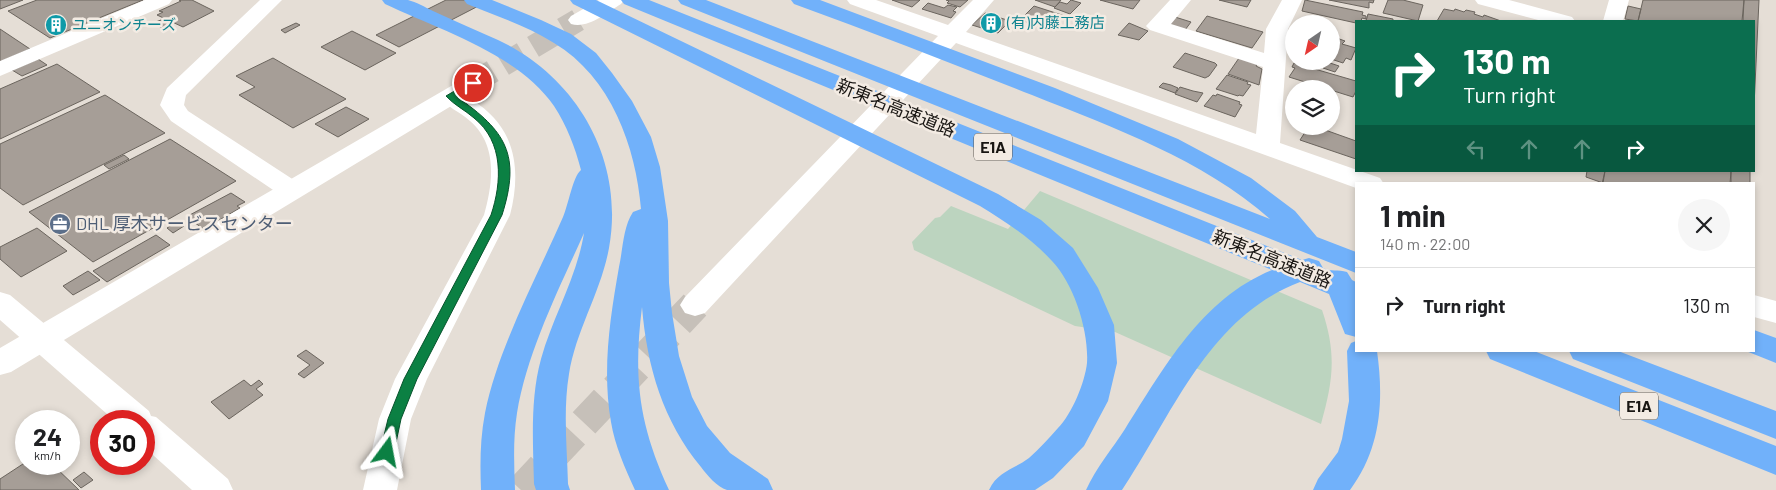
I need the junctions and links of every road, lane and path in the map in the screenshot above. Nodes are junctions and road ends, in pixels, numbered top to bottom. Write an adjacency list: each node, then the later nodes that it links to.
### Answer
1 (162, 0): 20 (street)
2 (272, 0): 25 (street)
3 (392, 0): 22 (highway)
4 (474, 0): 23 (highway)
5 (614, 0): 15 (street)
6 (631, 0): 28 (highway, 新東名高速道路 / E1A)
7 (688, 0): 27 (highway, 新東名高速道路 / E1A)
8 (801, 0): 33 (highway)
9 (857, 0): 18 (street)
10 (984, 0): 18 (street)
11 (1180, 0): 19 (street)
12 (1292, 0): 19 (street)
13 (1486, 0): 16 (street)
14 (1619, 0): 17 (street)
15 (579, 10): 51 (highway)
16 (1561, 20)
17 (1613, 20)
18 (951, 34): 21 (street); 30 (street)
19 (1274, 63): 21 (street)
20 (0, 68)
21 (1267, 148): 24 (street)
22 (591, 157): 47 (highway); 48 (highway)
23 (649, 179): 49 (highway); 50 (highway)
24 (1366, 182)
25 (291, 190): 34 (street); 46 (street)
26 (1355, 258): 52 (highway)
27 (1355, 263)
28 (1355, 293)
29 (0, 303): 34 (street)
30 (695, 305)
31 (1755, 306): 32 (street)
32 (1776, 312)
33 (1355, 322)
34 (40, 339): 40 (street); 41 (street)
35 (1755, 342): 36 (highway)
36 (1776, 351)
37 (1362, 352): 53 (highway)
38 (1504, 352): 44 (highway, E1A)
39 (1587, 352): 42 (highway, E1A)
40 (0, 362)
41 (123, 410)
42 (1776, 426)
43 (155, 437): 45 (street)
44 (1776, 461)
45 (216, 490)
46 (380, 490)
47 (498, 490)
48 (552, 490)
49 (652, 490)
50 (756, 490)
51 (1006, 490)
52 (1103, 490)
53 (1330, 490)

